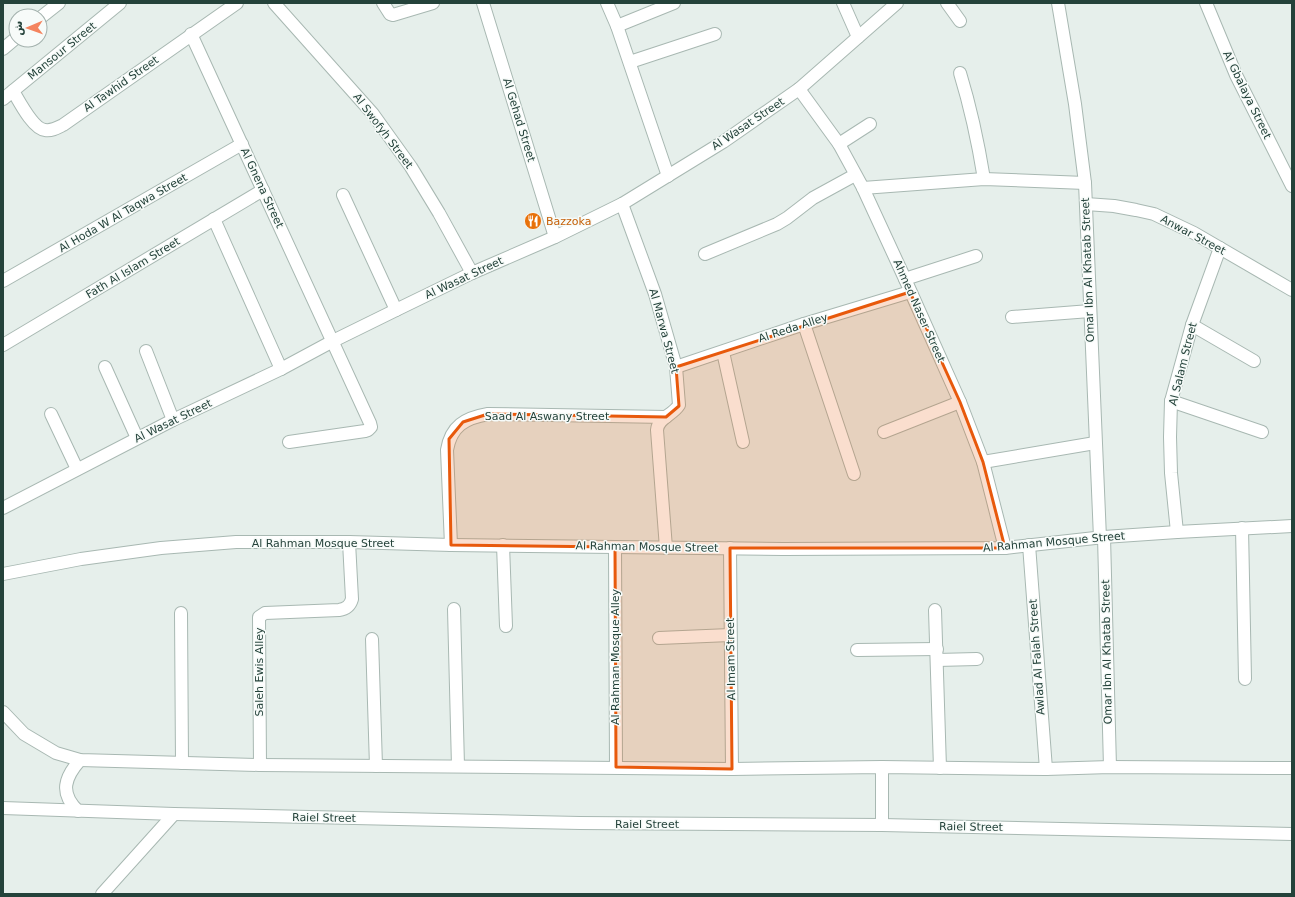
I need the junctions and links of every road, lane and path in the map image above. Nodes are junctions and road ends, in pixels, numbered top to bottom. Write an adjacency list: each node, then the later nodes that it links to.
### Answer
1 (59, 3): 15 (street)
2 (120, 3): 24 (street, Mansour Street)
3 (237, 3): 18 (street, Al Tawhid Street)
4 (274, 3): 43 (street, Al Swofyh Street)
5 (383, 3): 6 (street)
6 (433, 3)
7 (483, 3): 39 (street, Al Gehad Street)
8 (607, 3): 17 (street)
9 (674, 3): 17 (street)
10 (843, 3): 20 (street)
11 (897, 3): 20 (street, Al Wasat Street)
12 (947, 3): 16 (street)
13 (1058, 3): 31 (street, Omar Ibn Al Khatab Street)
14 (1206, 3): 32 (street, Al Gbalaya Street)
15 (48, 12)
16 (960, 21)
17 (617, 26): 21 (street)
18 (191, 34): 24 (street, Al Tawhid Street); 26 (street, Al Gnena Street)
19 (715, 34): 21 (street)
20 (858, 37): 23 (street, Al Wasat Street)
21 (630, 62): 29 (street)
22 (960, 73): 30 (street)
23 (799, 89): 27 (street, Ahmed Naser Street); 29 (street, Al Wasat Street)
24 (8, 95)
25 (870, 124): 27 (street)
26 (242, 144): 34 (street, Al Gnena Street); 45 (street, Al Hoda W Al Taqwa Street)
27 (839, 144): 28 (street, Ahmed Naser Street)
28 (855, 175): 33 (street, Ahmed Naser Street); 41 (street)
29 (668, 176): 36 (street, Al Wasat Street)
30 (984, 179): 31 (street); 33 (street)
31 (1085, 183): 37 (street, Omar Ibn Al Khatab Street)
32 (1292, 186)
33 (863, 188): 44 (street, Ahmed Naser Street)
34 (263, 190): 38 (street, Fath Al Islam Street); 53 (street, Al Gnena Street)
35 (343, 195): 48 (street)
36 (622, 204): 39 (street, Al Wasat Street); 59 (street, Al Marwa Street)
37 (1086, 204): 40 (street, Anwar Street); 49 (street, Omar Ibn Al Khatab Street)
38 (214, 219): 54 (street, Fath Al Islam Street); 60 (street)
39 (555, 237): 43 (street, Al Wasat Street)
40 (1220, 248): 46 (street, Anwar Street); 52 (street, Al Salam Street)
41 (705, 254)
42 (976, 256): 44 (street)
43 (472, 273): 48 (street, Al Wasat Street)
44 (905, 279): 47 (street, Ahmed Naser Street)
45 (3, 281)
46 (1292, 290)
47 (910, 292): 51 (street, Al Reda Alley); 62 (street, Ahmed Naser Street)
48 (396, 310): 53 (street, Al Wasat Street)
49 (1090, 311): 50 (street); 71 (street, Omar Ibn Al Khatab Street)
50 (1012, 317)
51 (804, 324): 56 (street, Al Reda Alley); 74 (street)
52 (1192, 325): 57 (street); 61 (street, Al Salam Street)
53 (333, 341): 60 (street, Al Wasat Street); 69 (street, Al Gnena Street)
54 (3, 345)
55 (146, 351): 65 (street)
56 (723, 352): 59 (street, Al Reda Alley); 70 (street)
57 (1254, 361)
58 (105, 367): 68 (street)
59 (676, 367): 64 (street, Al Marwa Street)
60 (281, 369): 65 (street, Al Wasat Street)
61 (1171, 401): 67 (street); 78 (street, Al Salam Street)
62 (960, 402): 66 (street); 72 (street, Ahmed Naser Street)
63 (51, 414): 73 (street)
64 (666, 417): 81 (street, Saad Al Aswany Street); 85 (street, Al Marwa Street)
65 (173, 420): 68 (street, Al Wasat Street)
66 (884, 432)
67 (1262, 432)
68 (137, 438): 73 (street, Al Wasat Street)
69 (289, 442)
70 (743, 442)
71 (1095, 443): 72 (street); 79 (street, Omar Ibn Al Khatab Street)
72 (983, 462): 87 (street, Ahmed Naser Street)
73 (77, 469): 75 (street, Al Wasat Street)
74 (854, 474)
75 (3, 508)
76 (1292, 526): 77 (street, Al Rahman Mosque Street)
77 (1242, 528): 78 (street, Al Rahman Mosque Street); 99 (street)
78 (1177, 532): 79 (street, Al Rahman Mosque Street)
79 (1102, 538): 83 (street, Al Rahman Mosque Street); 108 (street, Omar Ibn Al Khatab Street)
80 (349, 542): 81 (street, Al Rahman Mosque Street); 88 (street, Al Rahman Mosque Street); 103 (street, Saleh Ewis Alley)
81 (451, 545): 82 (street, Al Rahman Mosque Street)
82 (503, 545): 84 (street, Al Rahman Mosque Street); 92 (street)
83 (1029, 545): 87 (street, Al Rahman Mosque Street); 112 (street, Awlad Al Falah Street)
84 (615, 547): 85 (street, Al Rahman Mosque Street); 106 (street, Al Rahman Mosque Alley)
85 (666, 548): 86 (street, Al Rahman Mosque Street)
86 (730, 548): 87 (street, Al Rahman Mosque Street); 93 (street, Al Imam Street)
87 (1005, 548)
88 (3, 574)
89 (454, 609): 105 (street)
90 (935, 610): 97 (street)
91 (181, 613): 102 (street)
92 (506, 626)
93 (730, 635): 94 (street); 111 (street, Al Imam Street)
94 (659, 638)
95 (372, 639): 104 (street)
96 (857, 650): 97 (street)
97 (937, 654): 98 (street); 109 (street)
98 (977, 658)
99 (1245, 679)
100 (3, 712): 101 (street)
101 (80, 760): 102 (street); 114 (street)
102 (182, 763): 103 (street)
103 (260, 765): 104 (street)
104 (376, 766): 105 (street)
105 (458, 766): 106 (street)
106 (616, 767): 111 (street)
107 (882, 767): 109 (street); 111 (street); 116 (street)
108 (1110, 767): 110 (street); 112 (street)
109 (940, 768): 112 (street)
110 (1292, 768)
111 (732, 769)
112 (1046, 769)
113 (3, 808): 114 (street, Raiel Street)
114 (78, 810): 115 (street, Raiel Street)
115 (174, 814): 116 (street, Raiel Street); 118 (street)
116 (882, 825): 117 (street, Raiel Street)
117 (1292, 834)
118 (102, 894)

